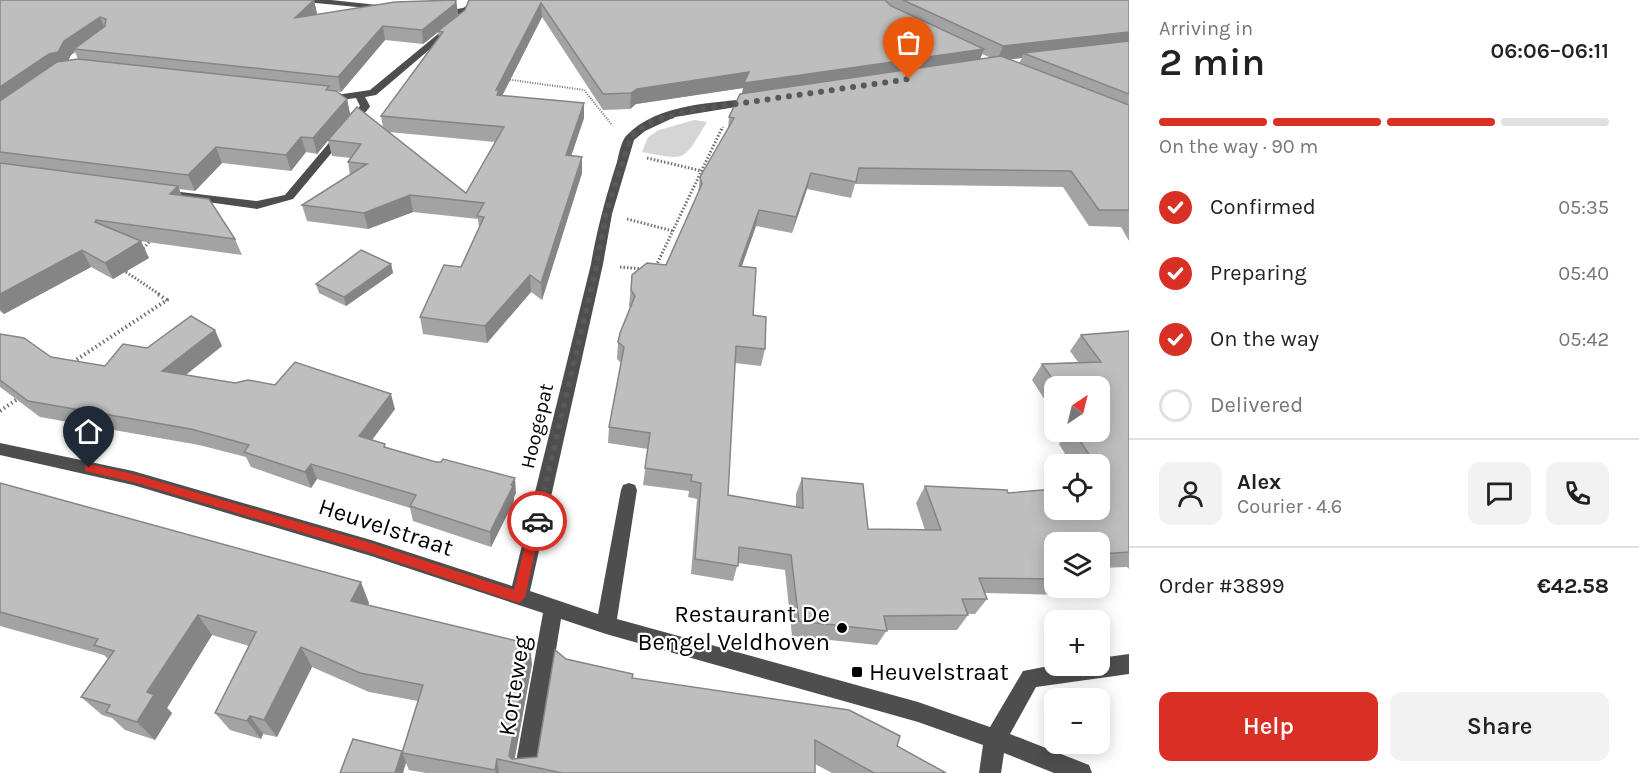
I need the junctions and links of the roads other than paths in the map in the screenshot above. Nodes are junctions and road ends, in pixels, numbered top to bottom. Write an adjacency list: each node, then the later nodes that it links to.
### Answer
1 (306, 0): 3 (street)
2 (482, 0): 4 (street)
3 (394, 9)
4 (465, 10): 5 (street); 7 (street)
5 (426, 12)
6 (320, 95): 7 (street)
7 (359, 95): 9 (street)
8 (768, 100): 12 (street, Hoogepat)
9 (147, 191)
10 (0, 449): 12 (street, Heuvelstraat)
11 (629, 490): 14 (street)
12 (519, 597): 13 (street, Heuvelstraat)
13 (553, 607): 14 (street, Heuvelstraat); 17 (street, Korteweg)
14 (606, 624): 16 (street, Heuvelstraat)
15 (1129, 664): 16 (street)
16 (995, 739): 18 (street); 19 (street, Heuvelstraat)
17 (525, 773)
18 (990, 773)
19 (1081, 773)

